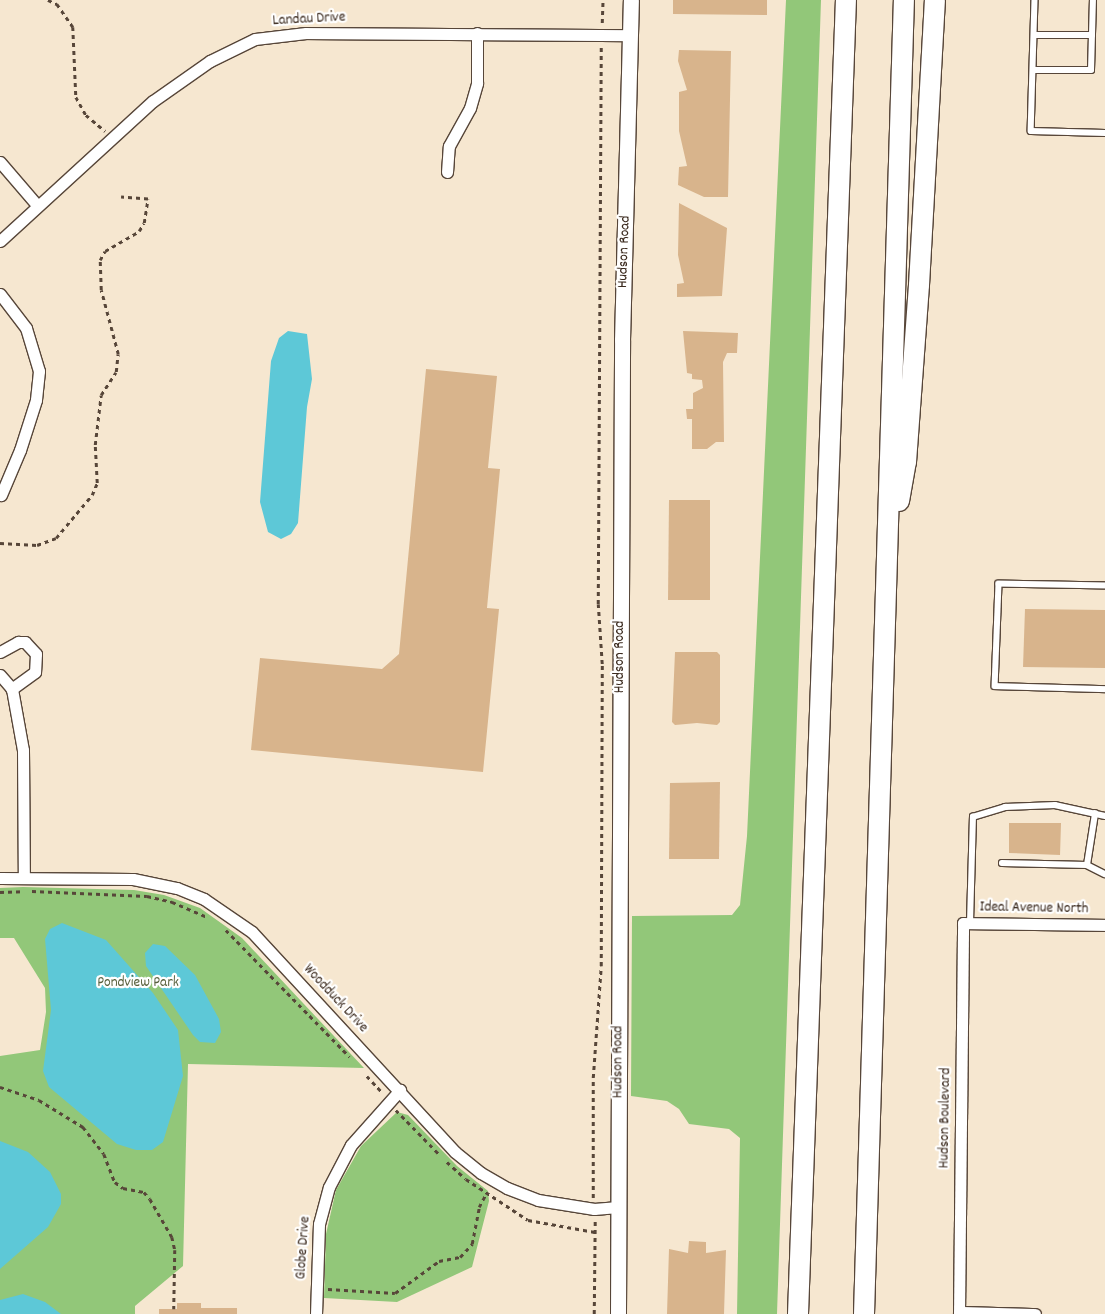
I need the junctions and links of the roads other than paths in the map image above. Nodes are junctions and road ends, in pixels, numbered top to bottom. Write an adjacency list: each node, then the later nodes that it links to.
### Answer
1 (631, 0): 11 (street, Hudson Road)
2 (838, 0): 14 (highway)
3 (846, 0): 14 (highway)
4 (904, 0): 21 (highway)
5 (935, 0): 21 (highway)
6 (1035, 0): 9 (lane)
7 (1093, 0): 10 (lane)
8 (477, 33): 11 (street, Landau Drive); 16 (street); 17 (street, Landau Drive)
9 (1034, 35): 10 (lane); 12 (lane)
10 (1092, 35): 12 (lane)
11 (631, 36): 37 (street, Hudson Road)
12 (1033, 70): 13 (lane)
13 (1105, 133)
14 (840, 135): 41 (highway)
15 (0, 162): 17 (street)
16 (447, 172)
17 (37, 205): 18 (street, Landau Drive)
18 (0, 241)
19 (0, 294): 20 (street)
20 (1, 495)
21 (886, 575): 42 (highway)
22 (1105, 586): 26 (lane)
23 (0, 652): 25 (street)
24 (0, 675): 25 (street)
25 (12, 689): 33 (street)
26 (1105, 689)
27 (1095, 814): 28 (lane); 30 (lane); 34 (lane)
28 (1105, 816)
29 (1002, 863): 30 (lane)
30 (1087, 865): 31 (lane)
31 (1105, 874)
32 (0, 878): 33 (street, Woodduck Drive)
33 (24, 878): 36 (street, Woodduck Drive)
34 (967, 923): 35 (street, Ideal Avenue North); 38 (street, Hudson Boulevard)
35 (1105, 925)
36 (400, 1090): 37 (street, Woodduck Drive); 39 (street, Globe Drive)
37 (618, 1207): 40 (street, Hudson Road)
38 (959, 1313): 43 (street)
39 (316, 1314)
40 (618, 1314)
41 (796, 1314)
42 (864, 1314)
43 (1035, 1314)

